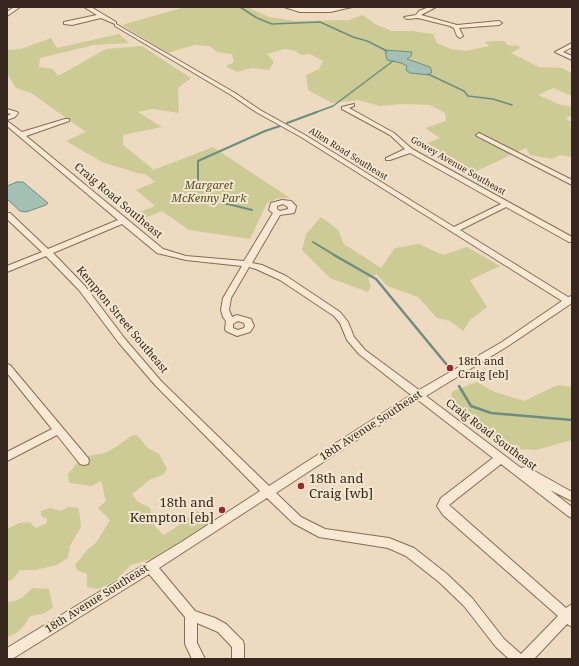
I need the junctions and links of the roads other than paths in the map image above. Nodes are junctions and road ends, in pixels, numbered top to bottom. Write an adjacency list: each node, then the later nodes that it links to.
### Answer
1 (17, 7): 6 (street)
2 (87, 7): 7 (street, Allen Road Southeast)
3 (287, 7): 4 (street)
4 (349, 7)
5 (433, 7): 8 (street)
6 (7, 14)
7 (101, 16): 10 (street); 30 (street, Allen Road Southeast)
8 (418, 16): 9 (street); 12 (street)
9 (407, 17)
10 (66, 23)
11 (499, 23): 12 (street)
12 (456, 27): 13 (street)
13 (460, 36)
14 (572, 45): 15 (street)
15 (572, 58)
16 (352, 105): 23 (street, Gowey Avenue Southeast)
17 (7, 110): 18 (street)
18 (7, 118)
19 (67, 120): 22 (street)
20 (7, 123): 22 (street, Craig Road Southeast)
21 (479, 135): 25 (street)
22 (22, 136): 29 (street, Craig Road Southeast)
23 (410, 150): 24 (street); 26 (street, Gowey Avenue Southeast)
24 (388, 159)
25 (572, 183)
26 (506, 204): 30 (street); 31 (street, Gowey Avenue Southeast)
27 (277, 213): 33 (street)
28 (7, 215): 32 (street, Kempton Street Southeast)
29 (123, 221): 32 (street); 33 (street, Craig Road Southeast)
30 (454, 230): 35 (street, Allen Road Southeast)
31 (572, 240)
32 (48, 252): 34 (street); 44 (street, Kempton Street Southeast)
33 (246, 264): 36 (street); 38 (street, Craig Road Southeast)
34 (7, 269)
35 (570, 300): 38 (street, 18th Avenue Southeast)
36 (231, 321)
37 (9, 372): 39 (street)
38 (418, 395): 41 (street, Craig Road Southeast); 44 (street, 18th Avenue Southeast)
39 (58, 430): 40 (street); 42 (street)
40 (7, 457)
41 (501, 458): 43 (street, Craig Road Southeast); 49 (street)
42 (84, 461)
43 (511, 465): 45 (street); 46 (street, Craig Road Southeast)
44 (268, 492): 47 (street, 18th Avenue Southeast); 53 (street, Kempton Street Southeast)
45 (572, 497)
46 (572, 513)
47 (150, 566): 48 (street); 50 (street, 18th Avenue Southeast)
48 (191, 615): 51 (street); 52 (street)
49 (570, 616): 54 (street)
50 (7, 656)
51 (199, 659)
52 (238, 659)
53 (518, 659)
54 (525, 659)

